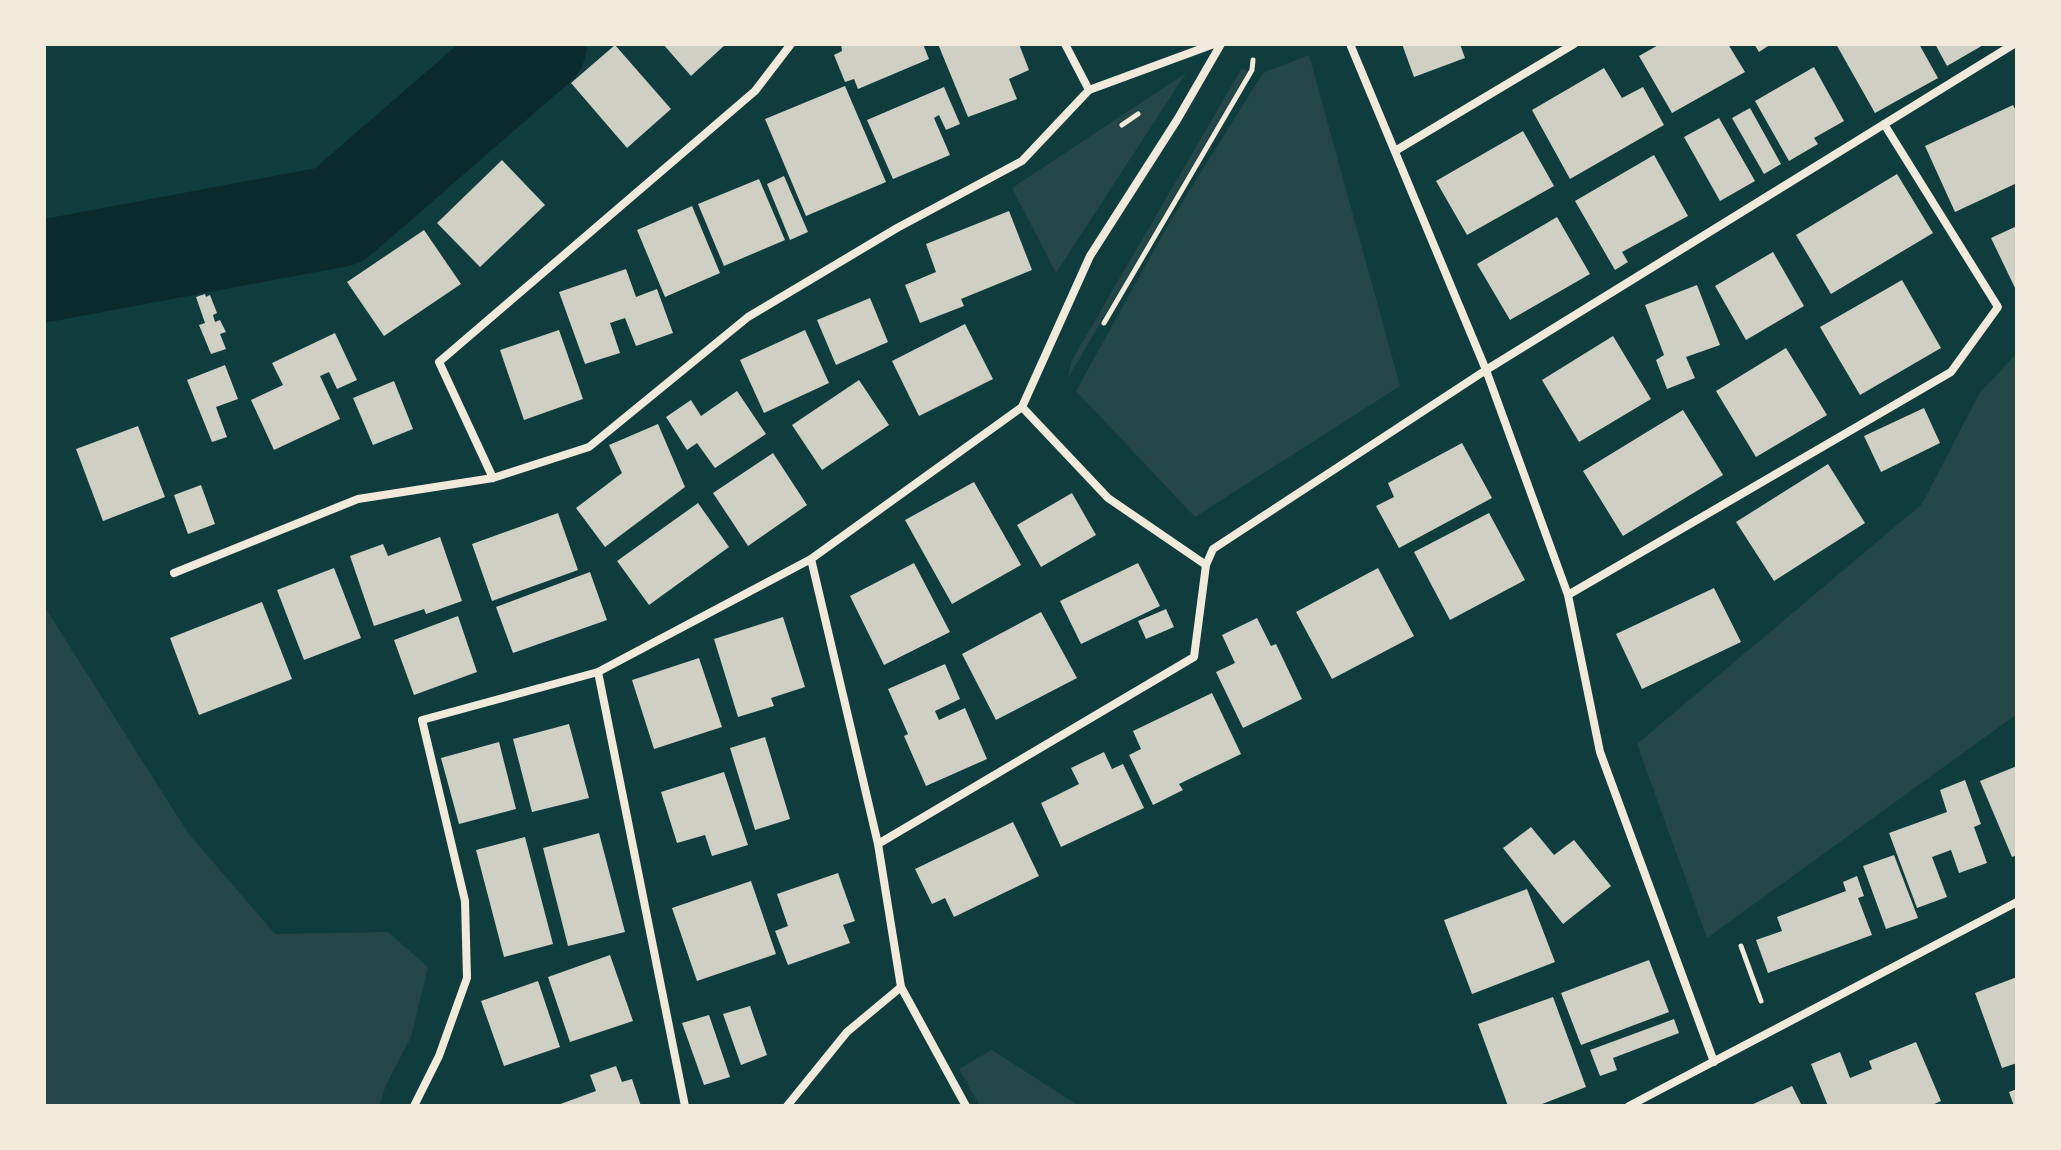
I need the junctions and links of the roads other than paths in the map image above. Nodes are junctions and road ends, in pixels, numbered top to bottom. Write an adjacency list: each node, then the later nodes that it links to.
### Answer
1 (791, 44): 13 (street)
2 (1065, 44): 8 (street)
3 (1214, 44): 8 (street)
4 (1221, 44): 12 (street)
5 (1350, 44): 10 (street)
6 (1574, 44): 10 (street)
7 (2014, 44): 9 (street)
8 (1089, 90): 13 (street)
9 (1884, 124): 11 (street); 17 (street)
10 (1395, 151): 11 (street)
11 (1486, 370): 15 (street); 17 (street)
12 (1022, 407): 14 (street); 15 (street)
13 (493, 478): 16 (street)
14 (811, 559): 18 (street); 19 (street)
15 (1206, 565): 19 (street)
16 (174, 573)
17 (1568, 595): 22 (street)
18 (598, 672): 23 (street); 24 (street)
19 (878, 844): 21 (street)
20 (2017, 902): 22 (street)
21 (901, 987): 25 (street); 26 (street)
22 (1714, 1062): 27 (street)
23 (414, 1106)
24 (685, 1106)
25 (787, 1106)
26 (966, 1106)
27 (1629, 1106)

